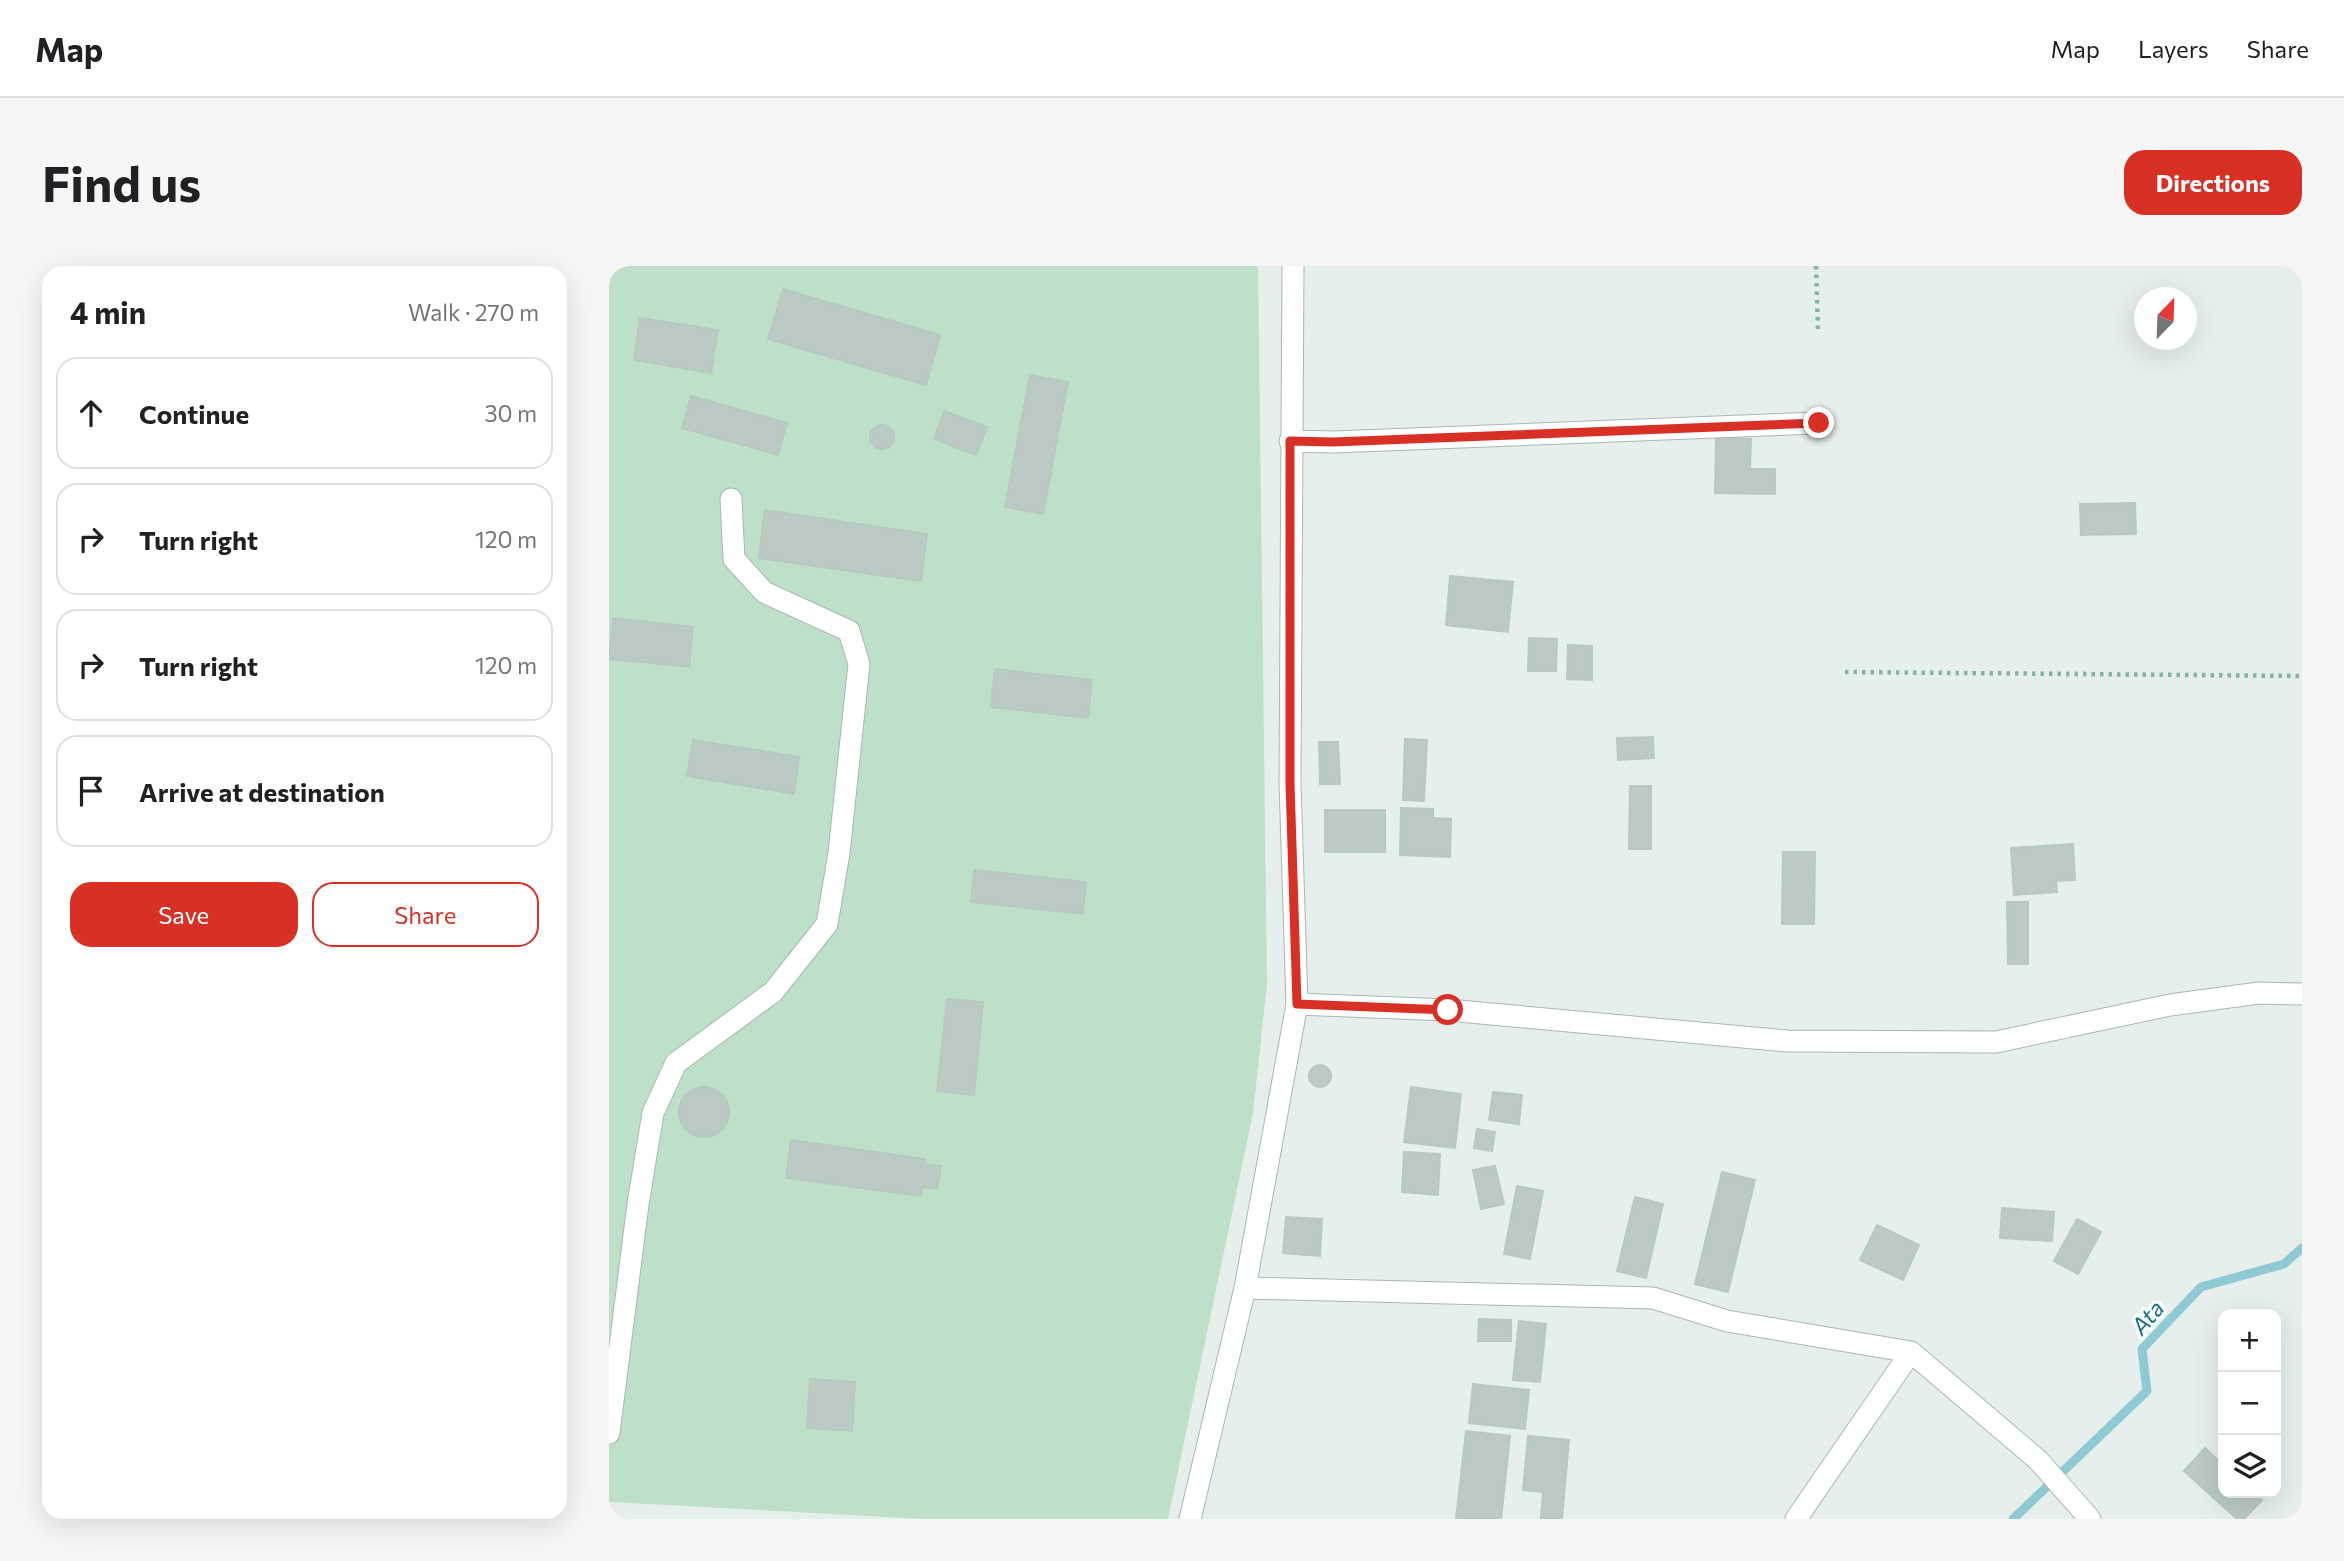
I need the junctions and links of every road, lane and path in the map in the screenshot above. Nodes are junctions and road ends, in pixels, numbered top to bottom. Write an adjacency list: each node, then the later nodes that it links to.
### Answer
1 (1293, 266): 5 (street)
2 (1816, 266): 3 (path)
3 (1818, 330)
4 (1819, 423): 5 (street)
5 (1290, 441): 10 (street)
6 (731, 499): 13 (street)
7 (1845, 672): 8 (path)
8 (2302, 676)
9 (2302, 994): 10 (street)
10 (1297, 1004): 11 (street)
11 (1245, 1288): 12 (street); 14 (street)
12 (1911, 1352): 15 (street); 16 (street)
13 (609, 1433)
14 (1190, 1519)
15 (1796, 1519)
16 (2090, 1519)

